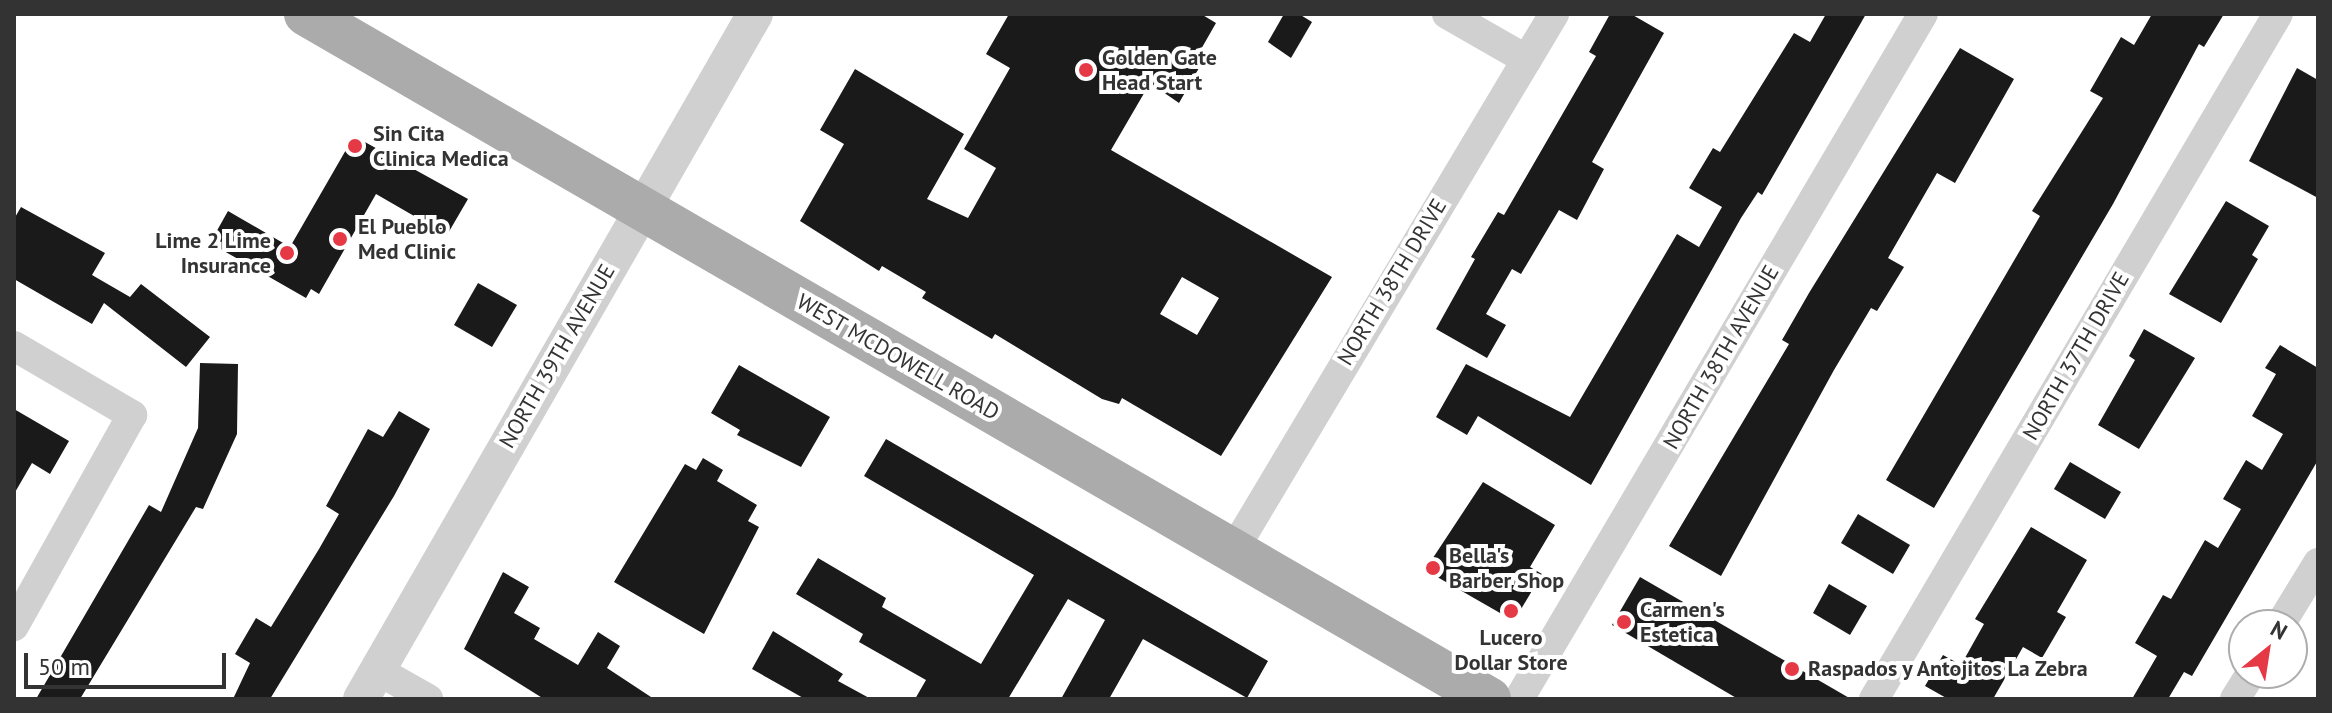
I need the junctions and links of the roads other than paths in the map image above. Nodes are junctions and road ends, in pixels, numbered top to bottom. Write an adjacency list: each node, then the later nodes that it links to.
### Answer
1 (306, 14): 8 (main road, WEST MCDOWELL ROAD)
2 (755, 14): 8 (street, NORTH 39TH AVENUE)
3 (1447, 14): 7 (street)
4 (1554, 14): 7 (street, NORTH 38TH DRIVE)
5 (1923, 14): 17 (street, NORTH 38TH AVENUE)
6 (2278, 14): 18 (street, NORTH 37TH DRIVE)
7 (1527, 60): 10 (street, NORTH 38TH DRIVE)
8 (641, 208): 10 (main road, WEST MCDOWELL ROAD); 14 (street, NORTH 39TH AVENUE)
9 (14, 346): 13 (street)
10 (1233, 551): 16 (main road, WEST MCDOWELL ROAD)
11 (2318, 563): 12 (street)
12 (2290, 609)
13 (14, 626)
14 (369, 685): 15 (street)
15 (428, 699)
16 (1489, 699)
17 (1519, 699)
18 (1874, 699)

